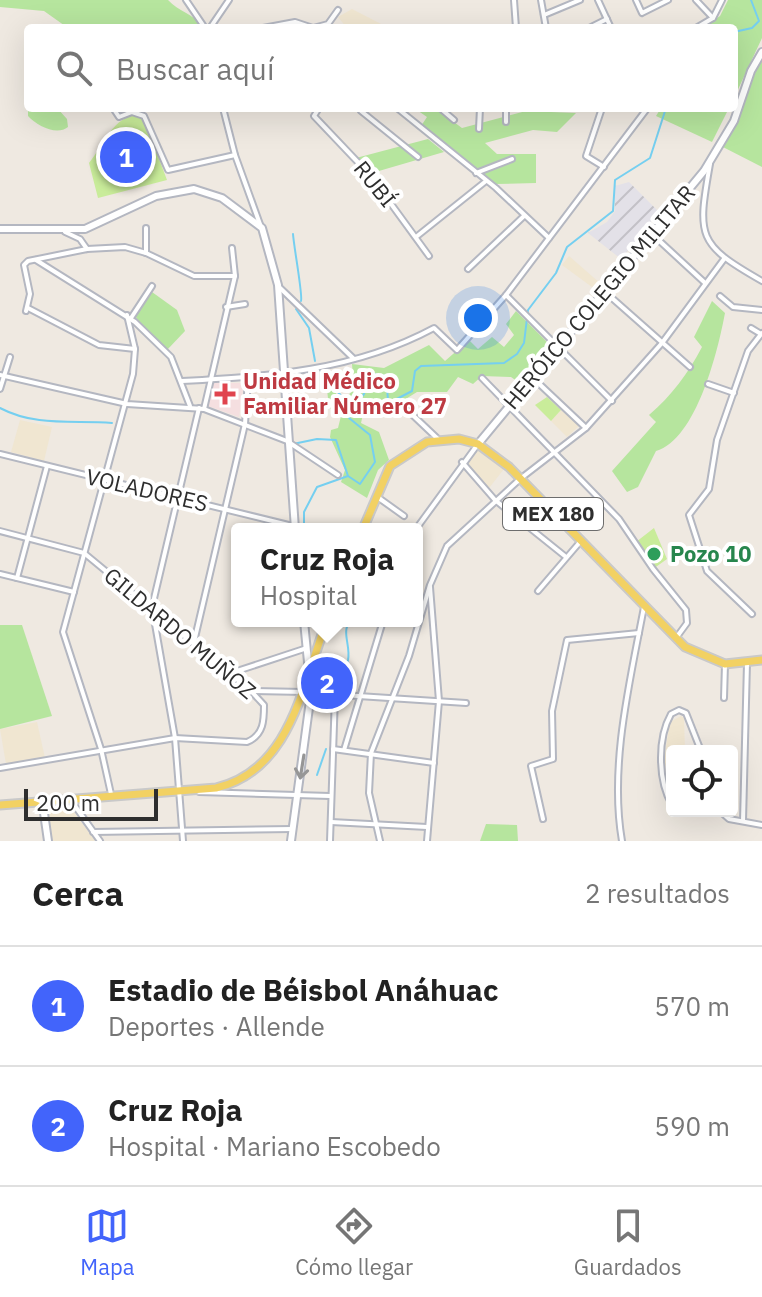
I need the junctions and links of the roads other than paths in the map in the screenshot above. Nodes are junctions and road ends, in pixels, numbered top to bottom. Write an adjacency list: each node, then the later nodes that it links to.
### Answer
1 (186, 0): 15 (street)
2 (229, 0): 16 (street)
3 (514, 0): 18 (street)
4 (541, 0): 12 (street)
5 (580, 0): 12 (street)
6 (598, 0): 14 (street)
7 (636, 0): 8 (street)
8 (668, 0)
9 (696, 0): 13 (street)
10 (722, 0): 13 (street)
11 (338, 10): 17 (street)
12 (544, 15): 19 (street)
13 (713, 18): 22 (street)
14 (607, 19): 20 (street); 21 (street)
15 (205, 24)
16 (211, 24)
17 (328, 24)
18 (516, 24)
19 (545, 24)
20 (597, 24)
21 (609, 24)
22 (703, 24)
23 (762, 52): 24 (street, HERÓICO COLEGIO MILITAR)
24 (738, 109)
25 (132, 112): 39 (street)
26 (224, 112): 39 (street)
27 (316, 112): 52 (street, RUBÍ)
28 (366, 112): 40 (street)
29 (402, 112): 44 (street)
30 (445, 112): 36 (street)
31 (480, 112): 38 (street)
32 (506, 112): 37 (street)
33 (601, 112): 43 (street)
34 (645, 112): 43 (street)
35 (737, 112): 42 (street, HERÓICO COLEGIO MILITAR)
36 (454, 120)
37 (506, 122)
38 (479, 129)
39 (235, 155): 48 (street)
40 (418, 157)
41 (512, 159): 44 (street)
42 (710, 161): 51 (street, HERÓICO COLEGIO MILITAR); 59 (street)
43 (604, 167): 53 (street)
44 (476, 173): 45 (street)
45 (486, 181): 46 (street); 52 (street)
46 (524, 216): 53 (street); 60 (street)
47 (146, 228): 56 (street)
48 (262, 228): 50 (street); 64 (street)
49 (0, 229): 50 (street)
50 (65, 232): 55 (street)
51 (650, 232): 63 (street); 66 (street, HERÓICO COLEGIO MILITAR)
52 (416, 237): 57 (street, RUBÍ)
53 (549, 238): 67 (street)
54 (232, 248): 61 (street)
55 (87, 249): 56 (street); 58 (street)
56 (146, 253): 61 (street)
57 (429, 256)
58 (34, 259): 72 (street); 77 (street)
59 (724, 259): 62 (street); 63 (street)
60 (468, 269)
61 (235, 276): 70 (street)
62 (762, 281)
63 (705, 283): 75 (street)
64 (278, 285): 79 (street); 81 (street)
65 (152, 286): 72 (street)
66 (604, 291): 75 (street); 76 (street, HERÓICO COLEGIO MILITAR)
67 (506, 295): 76 (street); 79 (street)
68 (720, 296): 71 (street)
69 (245, 304): 70 (street)
70 (226, 307): 85 (street)
71 (762, 310)
72 (128, 316): 77 (street); 87 (street)
73 (751, 328): 74 (street)
74 (761, 333): 90 (street)
75 (662, 343): 80 (street); 91 (street)
76 (559, 347): 84 (street, HERÓICO COLEGIO MILITAR); 91 (street)
77 (135, 349): 93 (street)
78 (10, 357): 82 (street)
79 (354, 359): 81 (street)
80 (690, 367)
81 (282, 374): 86 (street); 100 (street)
82 (2, 376): 89 (street); 93 (street)
83 (482, 378): 94 (street)
84 (533, 378): 94 (street, HERÓICO COLEGIO MILITAR); 98 (street)
85 (210, 379): 86 (street); 87 (street); 96 (street)
86 (248, 379): 97 (street)
87 (182, 381): 95 (street)
88 (708, 384): 90 (street)
89 (0, 389)
90 (734, 393): 132 (street)
91 (612, 401): 98 (street)
92 (400, 403): 99 (street)
93 (127, 404): 95 (street); 108 (street)
94 (510, 404): 101 (street, HERÓICO COLEGIO MILITAR); 102 (street)
95 (191, 407): 96 (street)
96 (202, 408): 97 (street); 109 (street)
97 (245, 424): 100 (street); 112 (street)
98 (586, 428): 102 (street)
99 (439, 440): 101 (main road); 110 (main road)
100 (287, 441): 106 (street); 115 (street)
101 (478, 444): 104 (street, HERÓICO COLEGIO MILITAR); 107 (main road, MEX 180)
102 (555, 451): 107 (street); 138 (street)
103 (0, 454): 105 (street, VOLADORES)
104 (462, 462): 111 (street); 117 (street, HERÓICO COLEGIO MILITAR)
105 (47, 466): 108 (street, VOLADORES); 119 (street)
106 (338, 475)
107 (520, 479): 111 (street); 120 (main road, MEX 180)
108 (104, 480): 109 (street, VOLADORES); 121 (street)
109 (177, 496): 112 (street, VOLADORES); 129 (street)
110 (376, 496): 113 (street); 116 (main road)
111 (495, 500): 122 (street); 125 (street)
112 (225, 508): 114 (street, VOLADORES); 139 (street)
113 (404, 516)
114 (280, 523)
115 (298, 523)
116 (365, 523)
117 (420, 523)
118 (0, 531): 119 (street, GILDARDO MUÑOZ)
119 (29, 538): 121 (street, GILDARDO MUÑOZ); 124 (street)
120 (580, 542): 122 (street); 130 (main road, MEX 180)
121 (84, 553): 127 (street); 129 (street, GILDARDO MUÑOZ)
122 (566, 557): 126 (street)
123 (0, 574): 124 (street)
124 (17, 578): 127 (street)
125 (430, 585): 128 (street); 155 (street)
126 (538, 591)
127 (74, 592): 160 (street)
128 (425, 602): 131 (street)
129 (152, 607): 139 (street, GILDARDO MUÑOZ); 158 (street)
130 (644, 607): 137 (street); 138 (main road, MEX 180)
131 (423, 608)
132 (752, 614)
133 (305, 627): 140 (street)
134 (325, 627): 141 (main road)
135 (381, 627): 152 (street)
136 (416, 627): 154 (street)
137 (639, 633): 175 (street); 191 (street)
138 (675, 639): 144 (main road, MEX 180)
139 (194, 642): 146 (street, GILDARDO MUÑOZ)
140 (307, 648): 141 (street); 145 (street); 146 (street)
141 (318, 649): 145 (main road)
142 (762, 660): 143 (main road, MEX 180)
143 (747, 663): 144 (main road, MEX 180); 176 (street)
144 (725, 664): 153 (street)
145 (309, 672): 149 (main road); 150 (street)
146 (231, 673): 147 (street, GILDARDO MUÑOZ)
147 (251, 691): 148 (street); 157 (street, GILDARDO MUÑOZ)
148 (265, 691): 149 (street); 157 (street)
149 (301, 692): 150 (street); 166 (main road)
150 (311, 693): 151 (street); 169 (street, one-way to 169)
151 (335, 694): 152 (street); 161 (street)
152 (362, 697): 154 (street); 162 (street)
153 (724, 698)
154 (392, 699): 155 (street); 163 (street)
155 (439, 701): 156 (street); 164 (street)
156 (466, 703)
157 (264, 705): 158 (street, GILDARDO MUÑOZ)
158 (175, 738): 160 (street, GILDARDO MUÑOZ); 166 (street)
159 (699, 745): 167 (street)
160 (101, 749): 165 (street, GILDARDO MUÑOZ); 168 (street)
161 (333, 749): 162 (street); 170 (street)
162 (344, 750): 163 (street)
163 (371, 753): 164 (street); 178 (street)
164 (434, 763): 180 (street)
165 (0, 768)
166 (181, 791): 168 (main road); 169 (street); 181 (street)
167 (666, 791)
168 (111, 794): 171 (main road)
169 (298, 795): 170 (street); 182 (street)
170 (331, 796): 177 (street)
171 (68, 797): 172 (main road); 183 (street)
172 (42, 799): 173 (main road); 184 (street)
173 (0, 805)
174 (724, 817): 176 (street)
175 (543, 819)
176 (743, 821): 179 (street)
177 (331, 822): 178 (street); 188 (street)
178 (375, 824): 180 (street); 189 (street)
179 (762, 825)
180 (427, 827): 190 (street)
181 (182, 828): 182 (street); 183 (street); 186 (street)
182 (293, 829): 187 (street)
183 (93, 832): 185 (street)
184 (48, 841)
185 (100, 841)
186 (183, 841)
187 (291, 841)
188 (330, 841)
189 (380, 841)
190 (427, 841)
191 (622, 841)

